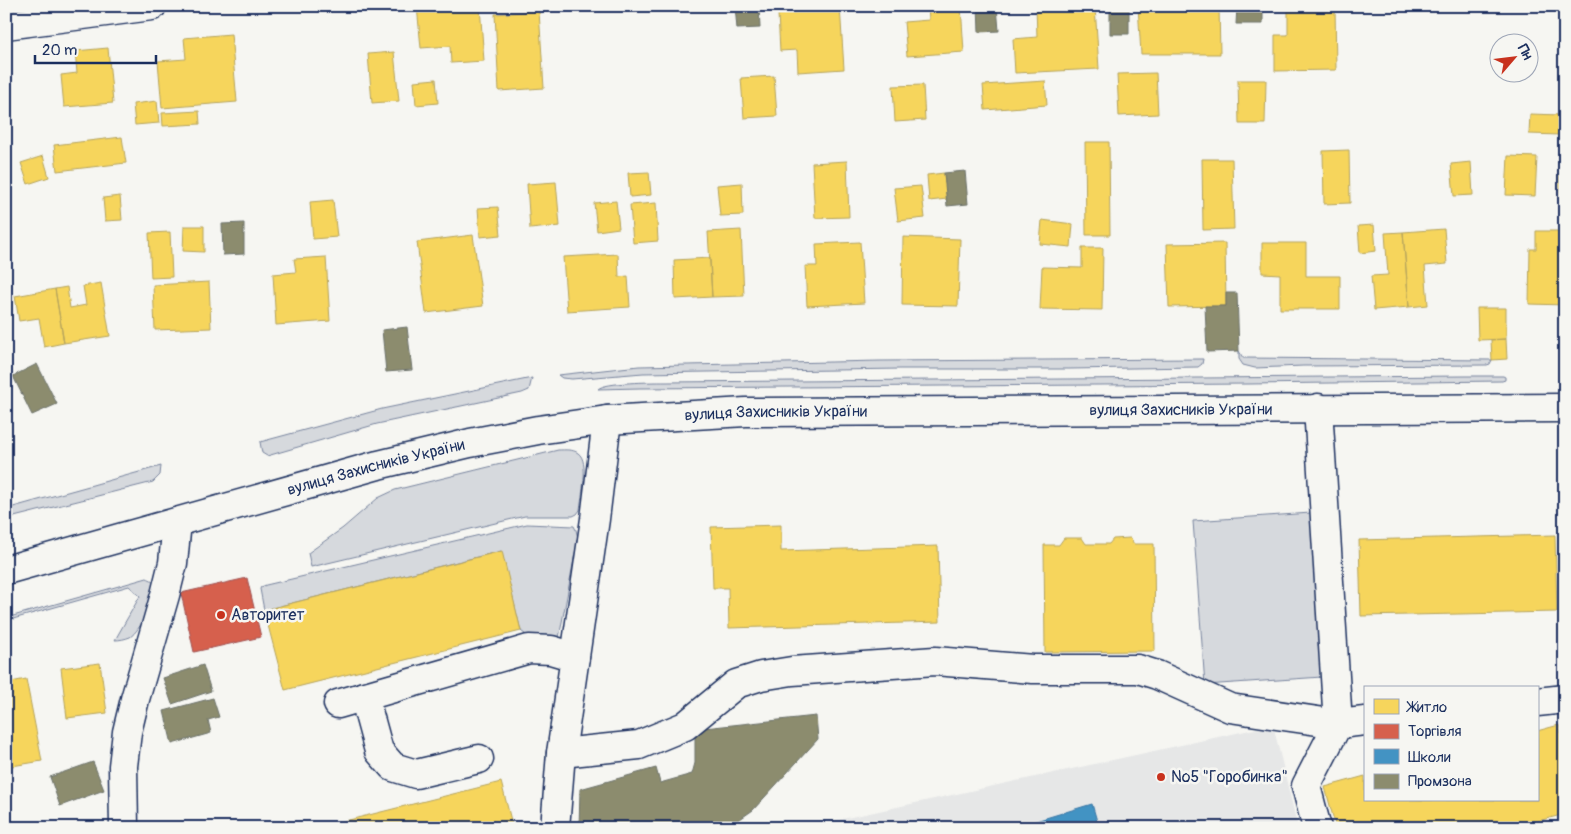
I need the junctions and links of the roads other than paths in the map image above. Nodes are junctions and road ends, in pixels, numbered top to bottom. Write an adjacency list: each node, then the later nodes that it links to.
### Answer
1 (152, 6): 2 (street)
2 (6, 25)
3 (1318, 408): 4 (street, вулиця Захисників України); 5 (street, вулиця Захисників України); 14 (street)
4 (1565, 408)
5 (607, 420): 6 (street, вулиця Захисників України); 8 (street)
6 (177, 522): 7 (street, вулиця Захисників України); 17 (street)
7 (6, 570)
8 (575, 657): 9 (street); 15 (street)
9 (364, 696): 12 (street); 16 (street)
10 (1565, 699): 11 (street)
11 (1538, 702)
12 (338, 704)
13 (1364, 721): 14 (street)
14 (1338, 724): 15 (street); 19 (street)
15 (561, 753): 18 (street)
16 (479, 758)
17 (124, 828)
18 (555, 828)
19 (1317, 828)

